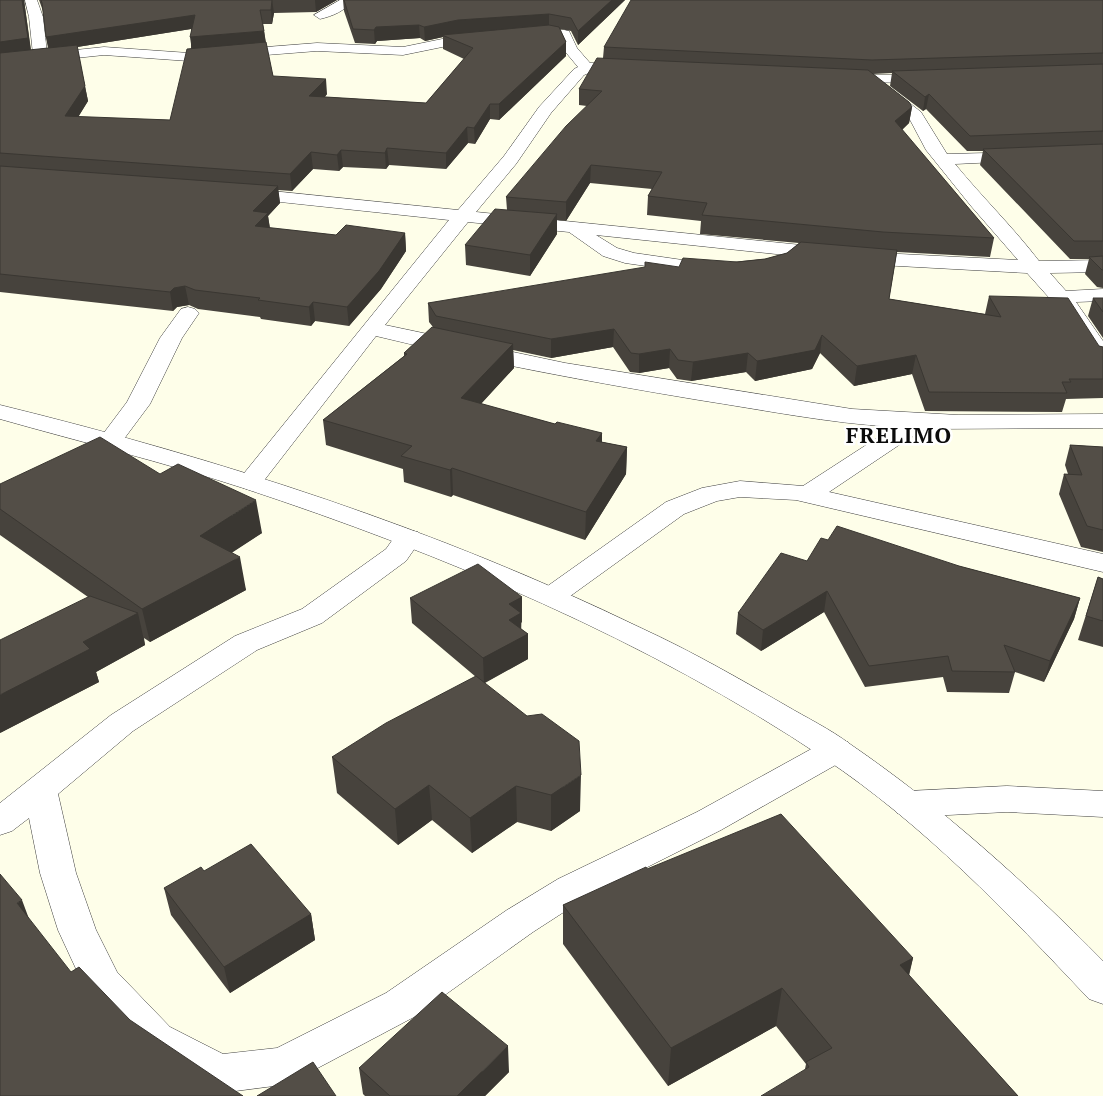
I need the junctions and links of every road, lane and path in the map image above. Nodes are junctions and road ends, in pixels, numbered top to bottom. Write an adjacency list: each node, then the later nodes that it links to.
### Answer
1 (31, 0): 6 (street)
2 (347, 0): 3 (street)
3 (320, 15)
4 (511, 36): 8 (street)
5 (492, 37): 6 (street)
6 (41, 57): 7 (street)
7 (0, 62)
8 (587, 68): 9 (street); 16 (street)
9 (645, 68)
10 (823, 78): 12 (street)
11 (949, 78): 12 (street)
12 (870, 80): 14 (street)
13 (1037, 155): 14 (street)
14 (943, 159): 21 (street)
15 (222, 192): 16 (street)
16 (463, 218): 17 (street); 26 (street)
17 (572, 229): 18 (street); 22 (street)
18 (791, 250): 20 (street); 21 (street)
19 (1103, 266): 21 (street)
20 (774, 267)
21 (1033, 267): 24 (street)
22 (738, 271)
23 (1103, 295): 24 (street)
24 (1062, 297): 27 (street)
25 (188, 313): 31 (street)
26 (373, 328): 29 (street); 32 (street)
27 (1103, 359)
28 (0, 412): 31 (street)
29 (924, 421): 30 (street); 33 (street)
30 (1103, 421)
31 (109, 442): 32 (street)
32 (250, 482): 34 (street)
33 (808, 495): 35 (street); 36 (street)
34 (408, 538): 36 (street); 38 (street)
35 (1103, 563)
36 (552, 596): 37 (street)
37 (836, 750): 38 (street); 39 (street)
38 (40, 790): 41 (street)
39 (909, 804): 40 (street); 42 (street)
40 (1103, 804)
41 (0, 822)
42 (1103, 987)

